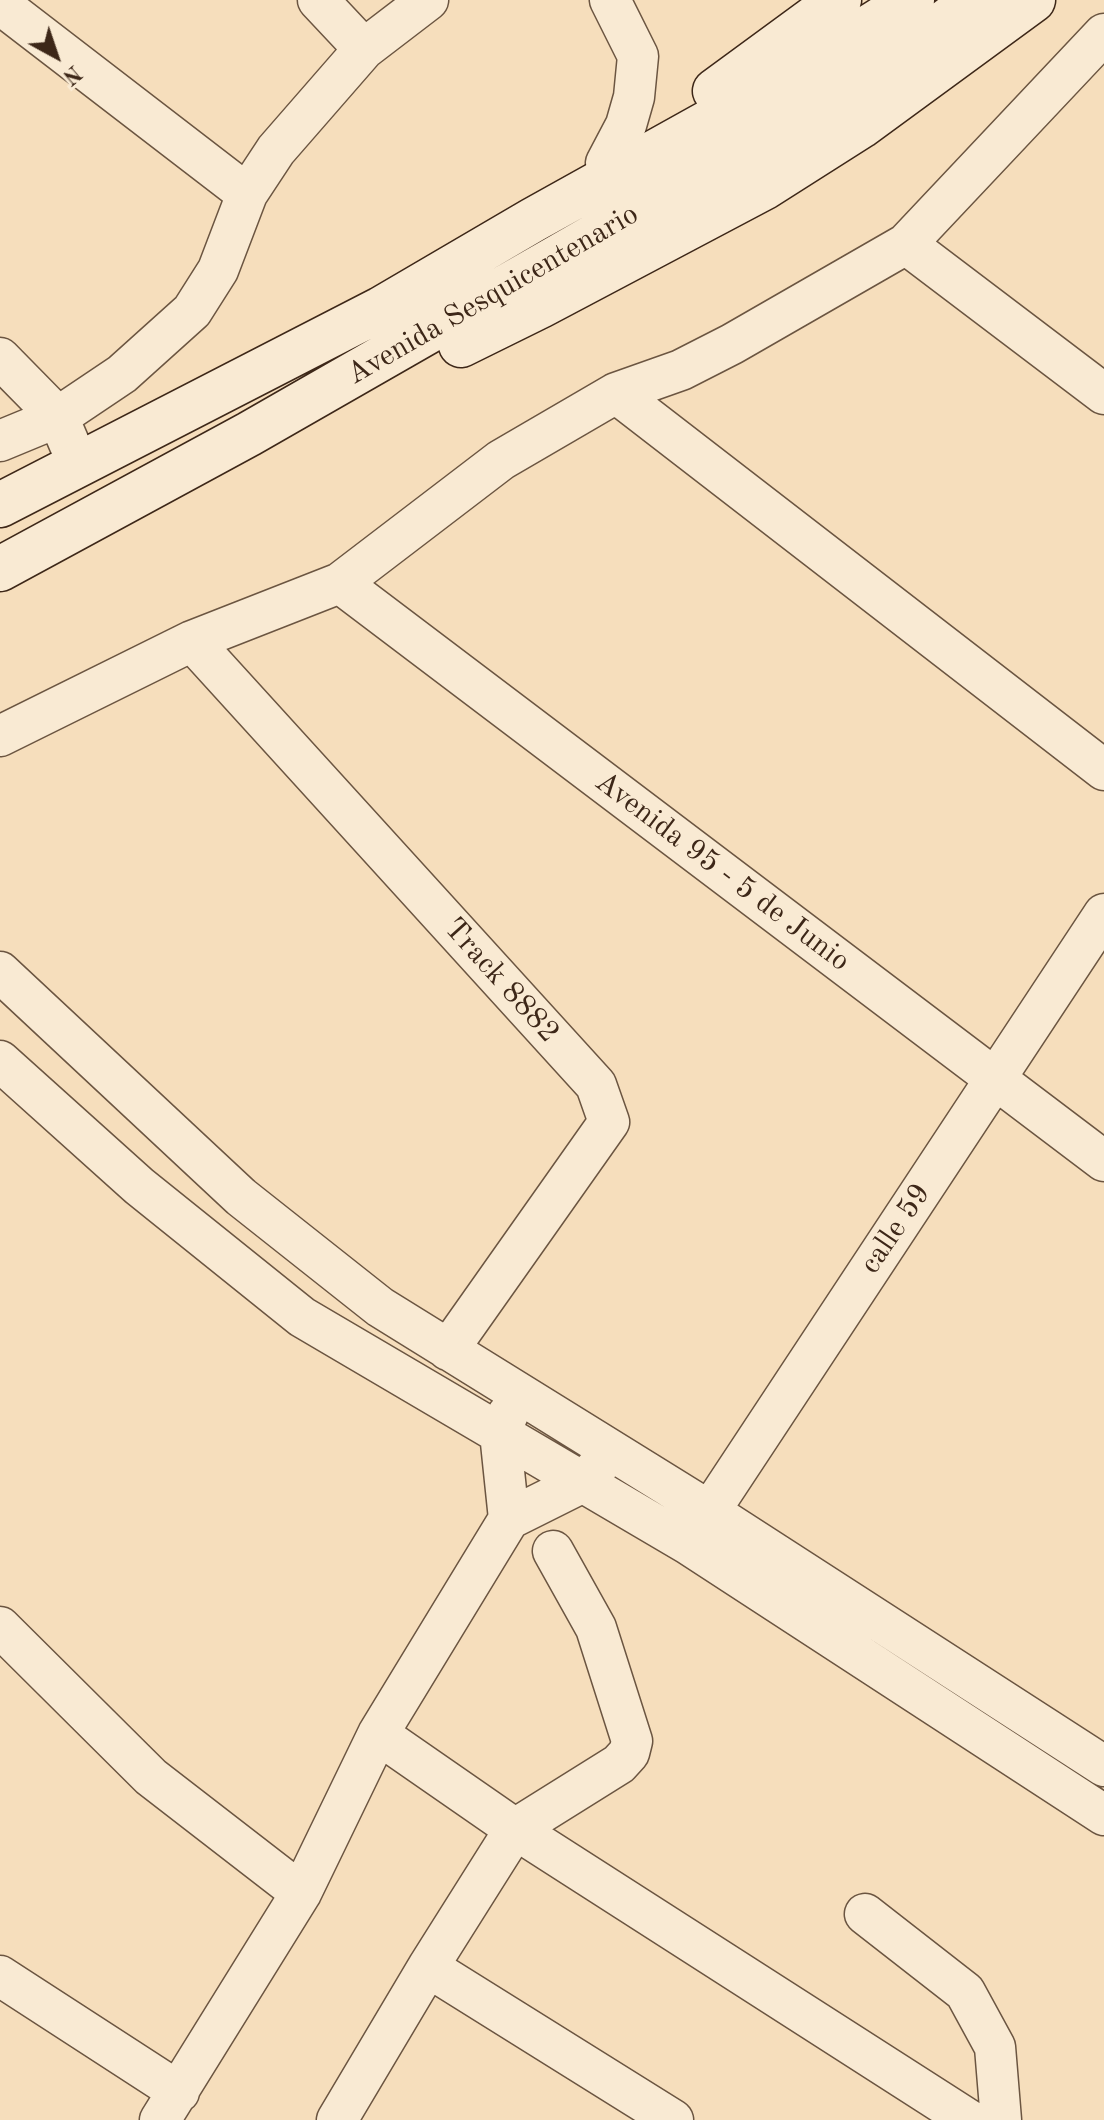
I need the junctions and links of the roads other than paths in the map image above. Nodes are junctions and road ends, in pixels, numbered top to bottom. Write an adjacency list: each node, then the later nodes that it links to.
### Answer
1 (318, 0): 10 (street)
2 (428, 0): 10 (street)
3 (610, 0): 12 (street)
4 (839, 0): 12 (main road)
5 (912, 0): 11 (main road, Avenida Sesquicentenario)
6 (974, 0): 11 (main road, Avenida Sesquicentenario)
7 (1033, 0): 20 (main road)
8 (0, 4): 13 (street)
9 (1104, 34): 15 (street)
10 (364, 49): 13 (street)
11 (802, 93): 14 (main road, Avenida Sesquicentenario); 20 (main road, Avenida Sesquicentenario)
12 (606, 163): 14 (main road)
13 (247, 194): 19 (street)
14 (533, 220): 22 (main road, Avenida Sesquicentenario)
15 (906, 244): 17 (street); 18 (street)
16 (0, 358): 19 (street)
17 (616, 393): 25 (street); 28 (street)
18 (1104, 394)
19 (58, 417): 21 (street); 22 (street)
20 (249, 434): 24 (main road, Avenida Sesquicentenario)
21 (0, 441)
22 (78, 464): 23 (main road, Avenida Sesquicentenario)
23 (0, 505)
24 (0, 569)
25 (340, 583): 26 (street); 32 (street, Avenida 95 - 5 de Junio)
26 (192, 641): 27 (street); 34 (street, Track 8882)
27 (0, 736)
28 (1104, 770)
29 (1104, 914): 32 (street, calle 59)
30 (0, 972): 34 (street)
31 (0, 1061): 36 (street)
32 (996, 1079): 33 (street, Avenida 95 - 5 de Junio); 40 (street, calle 59)
33 (1104, 1161)
34 (448, 1350): 35 (street)
35 (516, 1392): 36 (street); 37 (street)
36 (500, 1433): 38 (street); 39 (street)
37 (612, 1451): 38 (street); 40 (street)
38 (585, 1481): 39 (street); 40 (street)
39 (509, 1519): 43 (street)
40 (698, 1527): 44 (street); 45 (street)
41 (553, 1551): 46 (street)
42 (0, 1627): 47 (street)
43 (378, 1734): 46 (street); 47 (street)
44 (1104, 1766)
45 (1104, 1815)
46 (515, 1829): 49 (street); 54 (street)
47 (301, 1893): 51 (street)
48 (865, 1914): 55 (street)
49 (428, 1967): 52 (street); 53 (street)
50 (0, 1976): 51 (street)
51 (170, 2106)
52 (337, 2120)
53 (673, 2120)
54 (969, 2120)
55 (1001, 2120)

